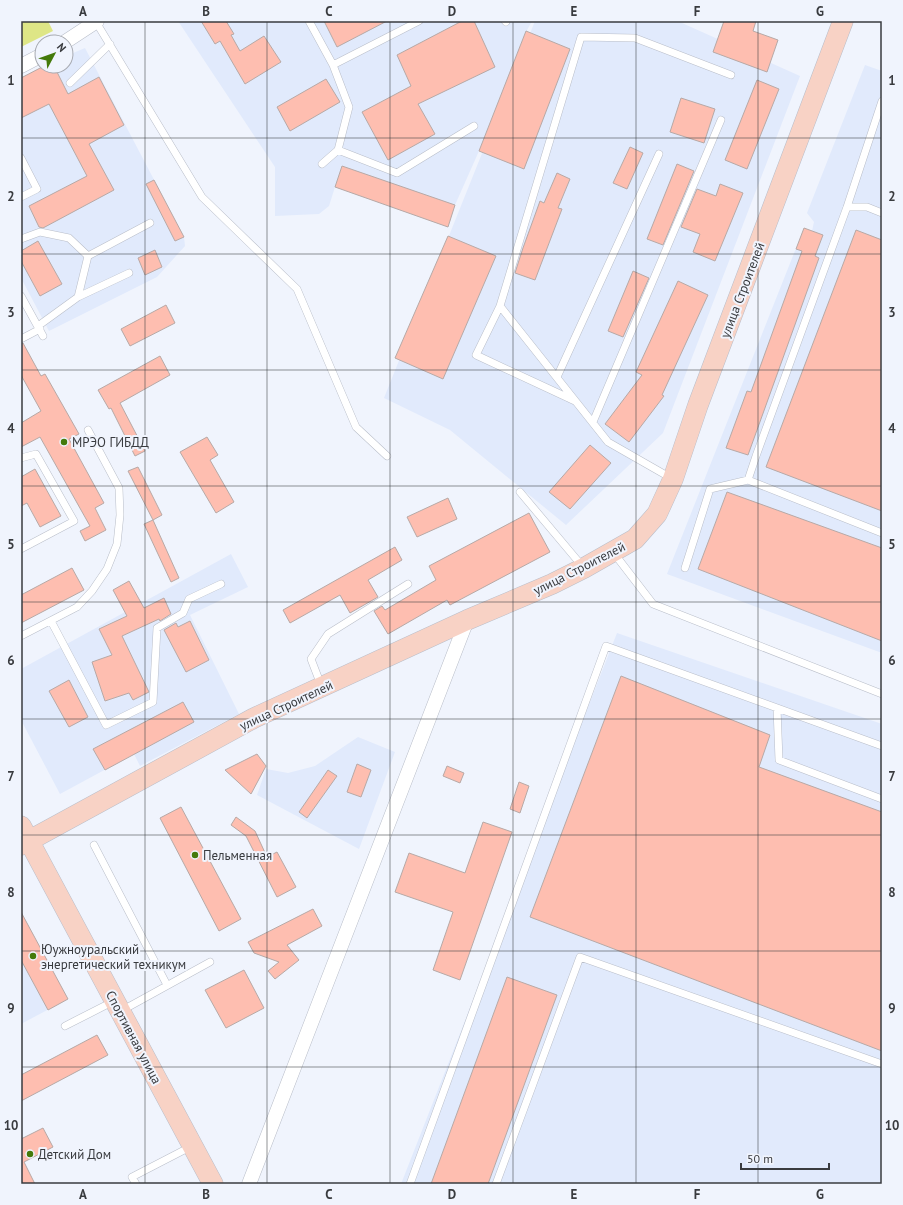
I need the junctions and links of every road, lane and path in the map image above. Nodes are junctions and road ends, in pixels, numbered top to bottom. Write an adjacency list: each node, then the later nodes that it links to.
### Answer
1 (97, 21): 5 (street); 6 (lane)
2 (309, 21): 8 (lane)
3 (419, 21): 8 (lane)
4 (843, 21): 37 (street, улица Строителей)
5 (74, 36)
6 (110, 44): 11 (lane); 35 (lane)
7 (34, 59): 9 (street)
8 (332, 65): 15 (lane)
9 (21, 66)
10 (730, 75): 28 (lane)
11 (70, 84)
12 (882, 101): 20 (lane)
13 (721, 120): 33 (lane)
14 (474, 126): 15 (lane)
15 (338, 150): 18 (lane)
16 (659, 154): 31 (lane)
17 (21, 158): 19 (lane)
18 (322, 164)
19 (21, 197)
20 (847, 207): 21 (lane); 38 (lane)
21 (882, 213)
22 (150, 223): 24 (lane)
23 (21, 239): 24 (lane)
24 (88, 256): 27 (lane)
25 (129, 273): 27 (lane)
26 (21, 296): 29 (lane)
27 (78, 297): 29 (lane)
28 (500, 306): 31 (lane); 32 (lane)
29 (40, 330): 30 (lane)
30 (21, 339)
31 (556, 377): 32 (lane)
32 (577, 402): 33 (lane)
33 (593, 422): 37 (lane)
34 (88, 430): 48 (lane)
35 (387, 456)
36 (21, 458): 41 (lane)
37 (673, 479): 42 (street, улица Строителей)
38 (748, 480): 40 (lane); 44 (lane)
39 (520, 492): 43 (lane)
40 (882, 533)
41 (21, 549)
42 (613, 552): 43 (street, улица Строителей); 51 (lane)
43 (584, 568): 47 (street, улица Строителей)
44 (685, 568)
45 (221, 584): 48 (lane)
46 (408, 584): 50 (lane)
47 (467, 620): 50 (street, улица Строителей); 65 (street)
48 (50, 621): 49 (lane)
49 (21, 636)
50 (322, 687): 55 (street, улица Строителей)
51 (882, 694)
52 (777, 708): 53 (lane); 54 (lane); 66 (lane)
53 (882, 746)
54 (882, 799)
55 (24, 837): 59 (street, Спортивная улица)
56 (94, 845): 58 (lane)
57 (210, 962): 58 (lane)
58 (167, 985): 59 (lane)
59 (117, 1006): 60 (lane); 62 (street, Спортивная улица)
60 (65, 1026)
61 (882, 1064): 67 (lane)
62 (192, 1146): 63 (lane); 64 (street, Спортивная улица)
63 (136, 1184)
64 (213, 1184)
65 (249, 1184)
66 (410, 1184)
67 (496, 1184)

